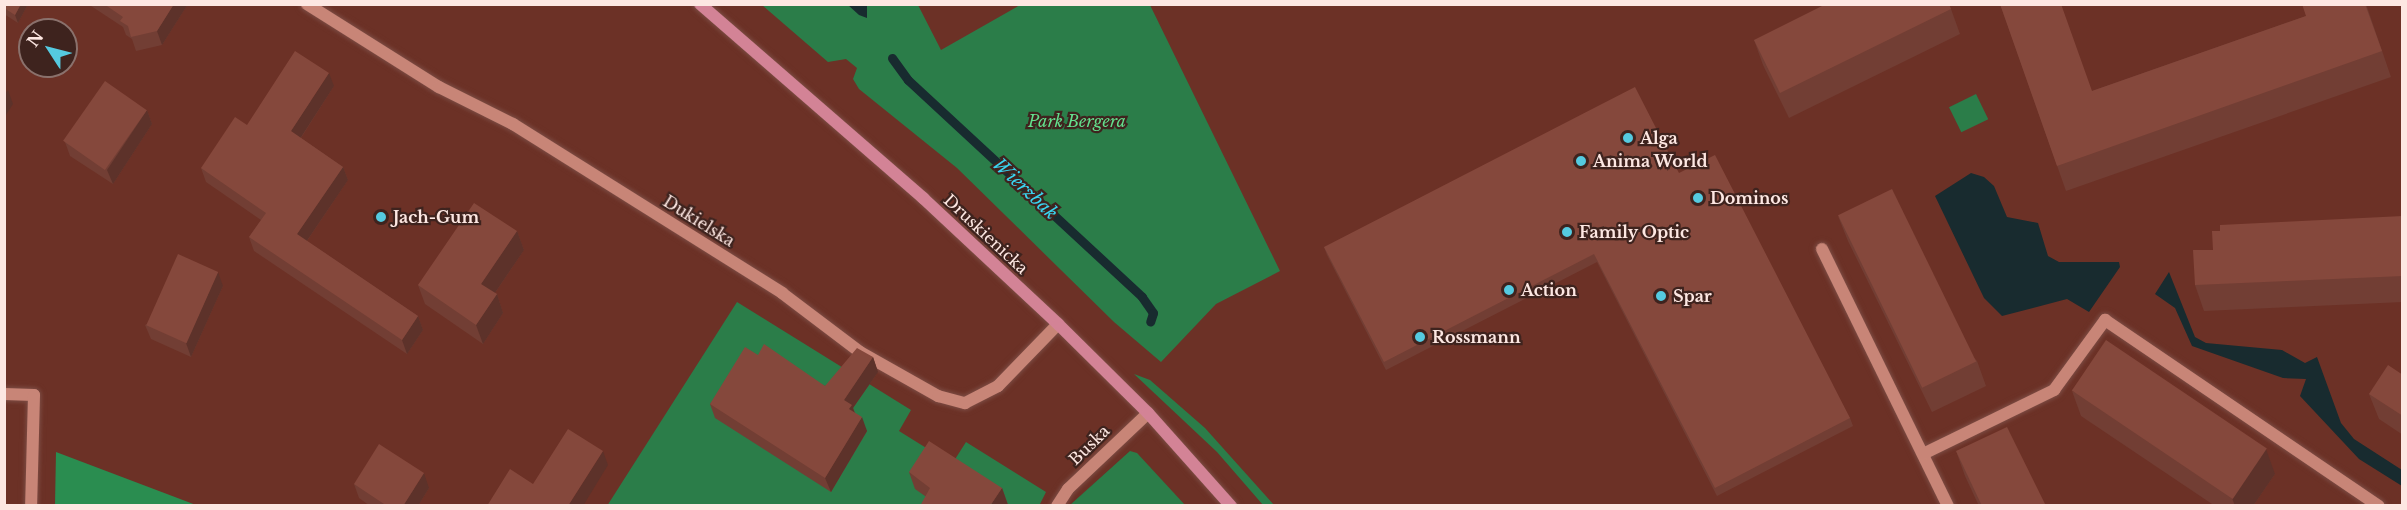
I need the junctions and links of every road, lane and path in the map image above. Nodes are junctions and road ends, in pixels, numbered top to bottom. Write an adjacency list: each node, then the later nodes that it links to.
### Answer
1 (307, 4): 4 (street, Dukielska)
2 (700, 4): 4 (street, Druskienicka)
3 (1822, 249): 7 (street)
4 (1058, 324): 6 (street, Druskienicka)
5 (4, 394): 8 (street)
6 (1148, 413): 9 (street, Buska); 10 (street, Druskienicka)
7 (1923, 454): 11 (street); 12 (street)
8 (31, 506)
9 (1057, 506)
10 (1231, 506)
11 (1948, 506)
12 (2379, 506)

